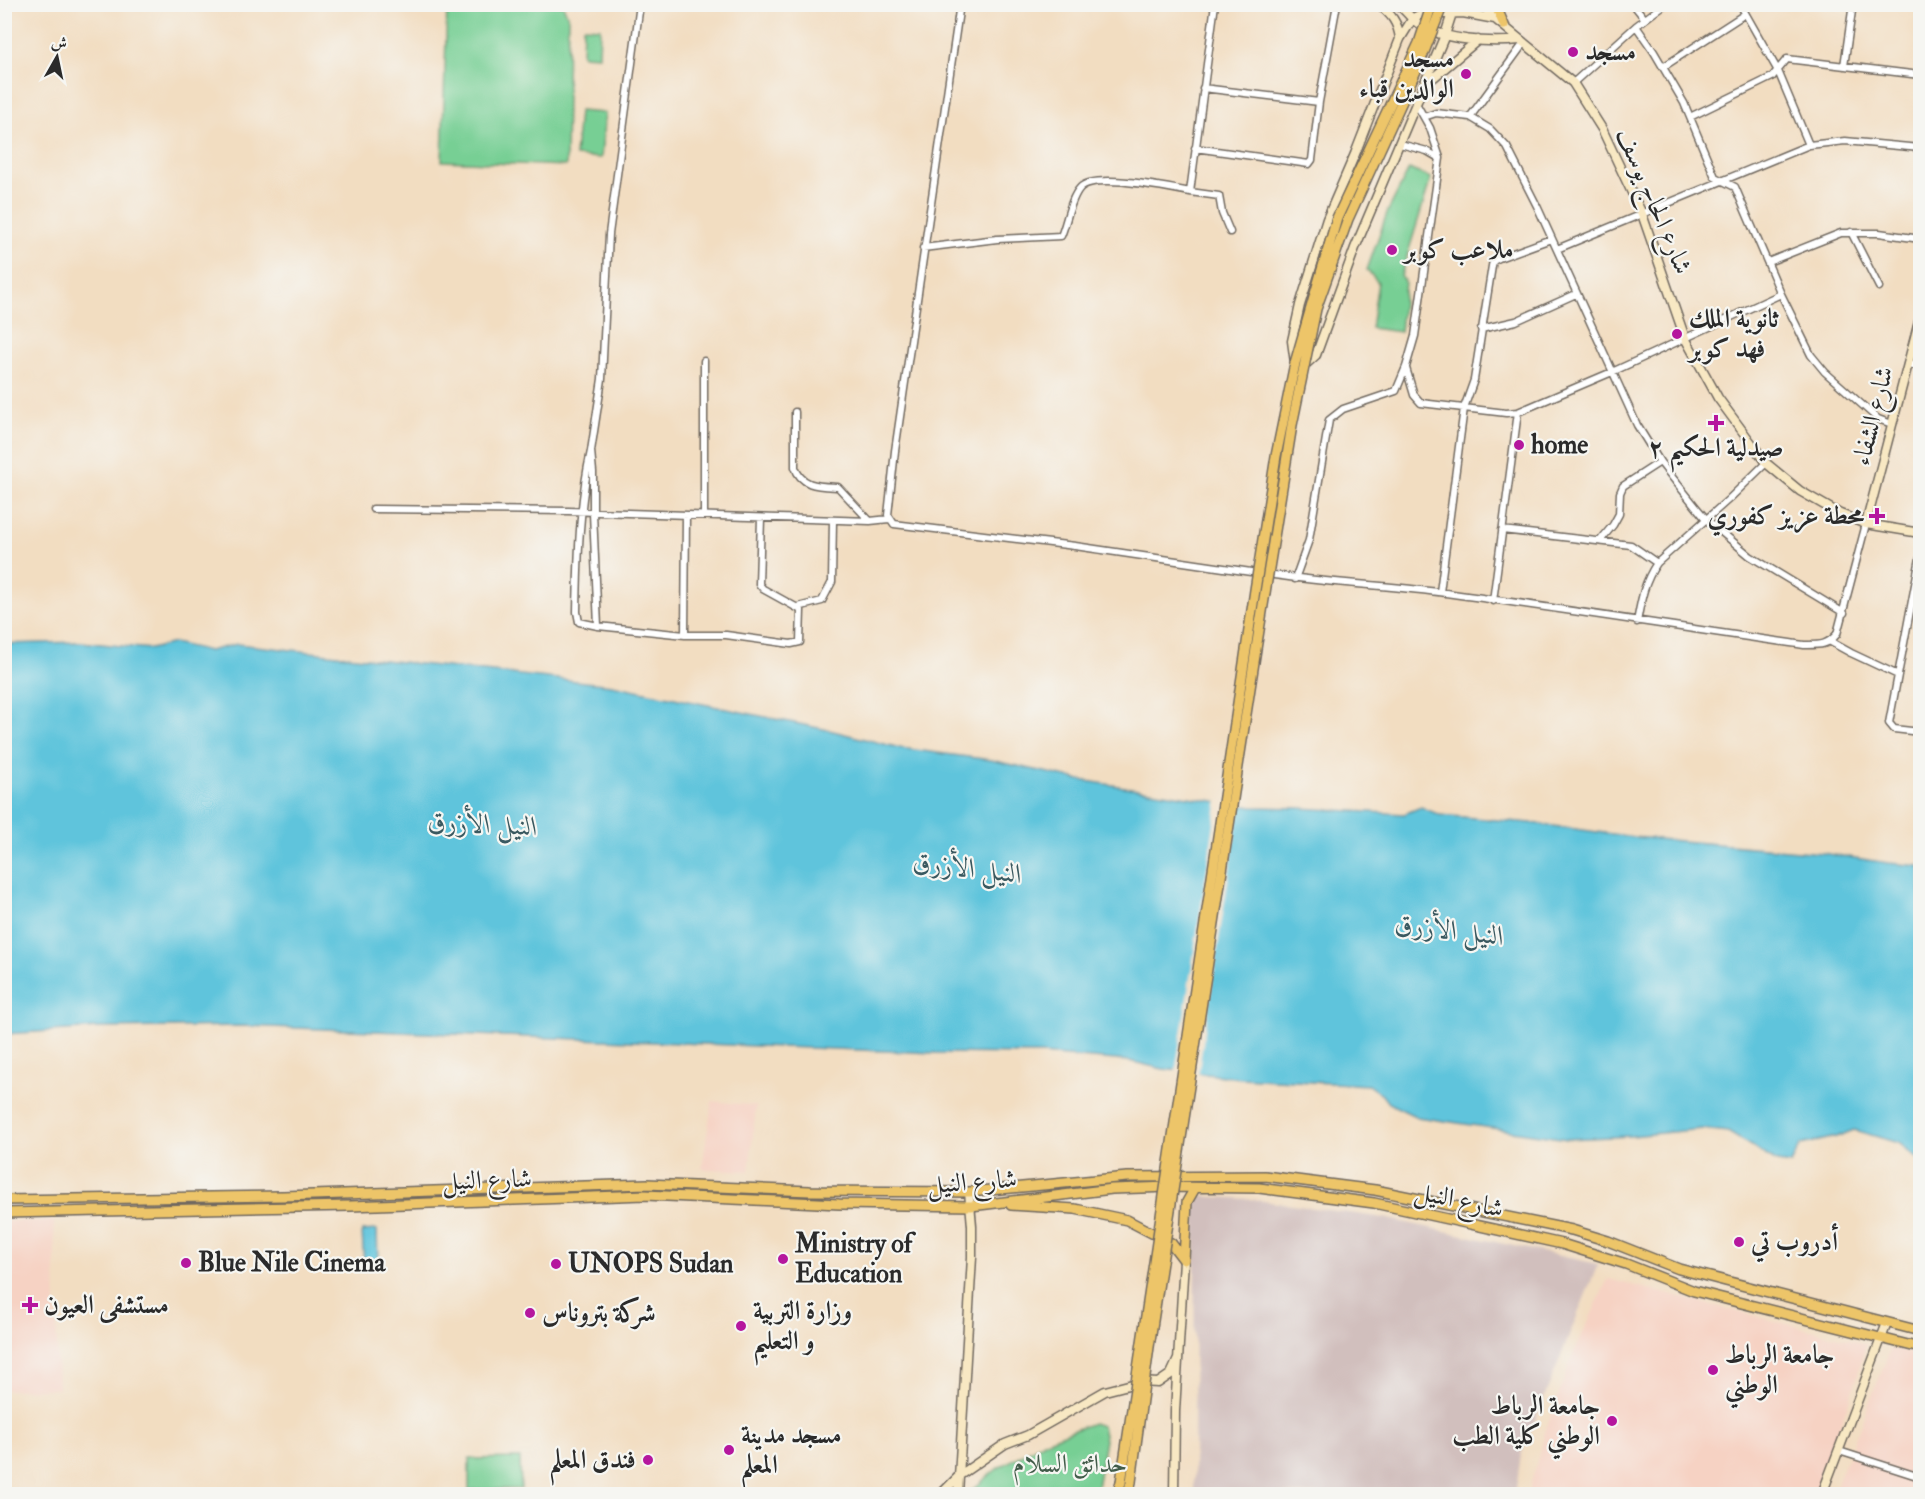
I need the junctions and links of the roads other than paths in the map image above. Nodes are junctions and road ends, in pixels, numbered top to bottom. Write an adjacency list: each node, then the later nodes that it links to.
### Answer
1 (640, 4): 69 (street)
2 (960, 4): 50 (street)
3 (1215, 4): 32 (street)
4 (1337, 4): 33 (street)
5 (1377, 4): 23 (main road)
6 (1398, 4): 17 (main road)
7 (1432, 4): 61 (main road, bridge)
8 (1443, 4): 61 (main road, bridge)
9 (1482, 4): 18 (main road, شارع الحاج يوسف)
10 (1633, 4): 19 (street)
11 (1665, 4): 19 (street)
12 (1740, 4): 16 (street)
13 (1853, 4): 26 (street)
14 (1498, 6): 20 (main road)
15 (1454, 9): 17 (main road); 18 (main road); 22 (main road)
16 (1745, 14): 27 (street); 28 (street)
17 (1413, 18): 22 (main road); 23 (main road)
18 (1496, 19): 20 (main road, شارع الحاج يوسف)
19 (1646, 19): 21 (street)
20 (1504, 25): 25 (main road, شارع الحاج يوسف)
21 (1636, 26): 27 (street); 30 (street)
22 (1445, 35): 24 (main road); 31 (main road)
23 (1400, 39): 61 (main road)
24 (1478, 40): 25 (main road); 31 (main road)
25 (1522, 41): 30 (main road, شارع الحاج يوسف); 36 (street)
26 (1844, 66): 28 (street); 29 (street)
27 (1663, 67): 37 (street)
28 (1778, 71): 37 (street); 39 (street)
29 (1920, 75)
30 (1573, 83): 45 (main road, شارع الحاج يوسف)
31 (1424, 86): 34 (main road)
32 (1203, 88): 33 (street); 40 (street)
33 (1319, 102): 40 (street)
34 (1417, 105): 35 (street); 38 (main road)
35 (1424, 117): 36 (street); 42 (street)
36 (1470, 117): 48 (street)
37 (1690, 117): 43 (street)
38 (1400, 144): 42 (street); 61 (main road)
39 (1809, 145): 41 (street); 43 (street)
40 (1195, 148): 44 (street)
41 (1920, 148)
42 (1440, 158): 62 (street)
43 (1724, 181): 45 (street); 52 (street)
44 (1190, 192): 46 (street); 50 (street)
45 (1642, 214): 51 (street); 58 (main road, شارع الحاج يوسف)
46 (1230, 232)
47 (1851, 232): 49 (street); 52 (street); 53 (street)
48 (1551, 239): 51 (street); 57 (street)
49 (1920, 239)
50 (923, 248): 79 (street)
51 (1557, 249): 54 (street)
52 (1768, 262): 55 (street)
53 (1878, 288)
54 (1576, 294): 57 (street); 64 (street)
55 (1780, 294): 58 (street); 68 (street)
56 (1920, 318): 60 (main road, شارع الشفاء)
57 (1481, 329): 65 (street)
58 (1685, 338): 64 (street); 71 (main road, شارع الحاج يوسف)
59 (704, 361): 76 (street)
60 (1908, 363): 63 (street); 68 (main road, شارع الشفاء)
61 (1300, 364): 116 (main road, bridge)
62 (1406, 367): 65 (street); 90 (street)
63 (1920, 368)
64 (1612, 372): 67 (street); 70 (street)
65 (1464, 408): 67 (street); 91 (street)
66 (795, 412): 81 (street)
67 (1518, 412): 83 (street)
68 (1892, 424): 82 (main road, شارع الشفاء)
69 (591, 451): 73 (street); 74 (street)
70 (1660, 462): 80 (street); 85 (street)
71 (1766, 463): 80 (street); 82 (main road, شارع الحاج يوسف)
72 (373, 509): 73 (street)
73 (580, 513): 74 (street); 96 (street)
74 (593, 513): 75 (street); 96 (street)
75 (686, 515): 76 (street); 97 (street)
76 (704, 515): 77 (street)
77 (761, 518): 78 (street); 93 (street)
78 (833, 519): 81 (street); 93 (street)
79 (889, 519): 81 (street); 88 (street)
80 (1707, 519): 87 (street); 94 (street)
81 (870, 521)
82 (1866, 524): 84 (main road, شارع الحاج يوسف); 94 (street)
83 (1502, 530): 85 (street); 92 (street)
84 (1920, 533)
85 (1600, 541): 87 (street)
86 (1920, 558): 99 (street)
87 (1658, 563): 95 (street)
88 (1251, 572)
89 (1274, 576): 90 (street)
90 (1295, 579): 91 (street)
91 (1440, 592): 92 (street)
92 (1493, 601): 95 (street)
93 (798, 607): 97 (street)
94 (1844, 613): 98 (street)
95 (1637, 622): 98 (street)
96 (598, 626): 97 (street)
97 (685, 635)
98 (1831, 642): 99 (street)
99 (1898, 675): 100 (street)
100 (1920, 732)
101 (1195, 1188): 104 (main road, شارع النيل); 107 (main road); 110 (main road, شارع النيل)
102 (969, 1192): 103 (main road, شارع النيل); 105 (main road); 108 (main road, شارع النيل)
103 (4, 1200)
104 (1005, 1203): 105 (main road, شارع النيل); 107 (main road)
105 (971, 1206): 106 (main road, شارع النيل); 114 (main road)
106 (4, 1213)
107 (1184, 1260): 112 (main road)
108 (1887, 1323): 109 (main road, شارع النيل); 110 (main road)
109 (1920, 1331)
110 (1882, 1338): 111 (main road, شارع النيل); 113 (main road)
111 (1920, 1348)
112 (1178, 1359): 114 (main road); 121 (main road)
113 (1839, 1451): 115 (street); 122 (main road)
114 (960, 1475): 117 (main road); 118 (main road)
115 (1920, 1477)
116 (1126, 1482): 119 (main road); 120 (main road)
117 (941, 1494)
118 (958, 1494)
119 (1117, 1494)
120 (1128, 1494)
121 (1174, 1494)
122 (1822, 1494)

